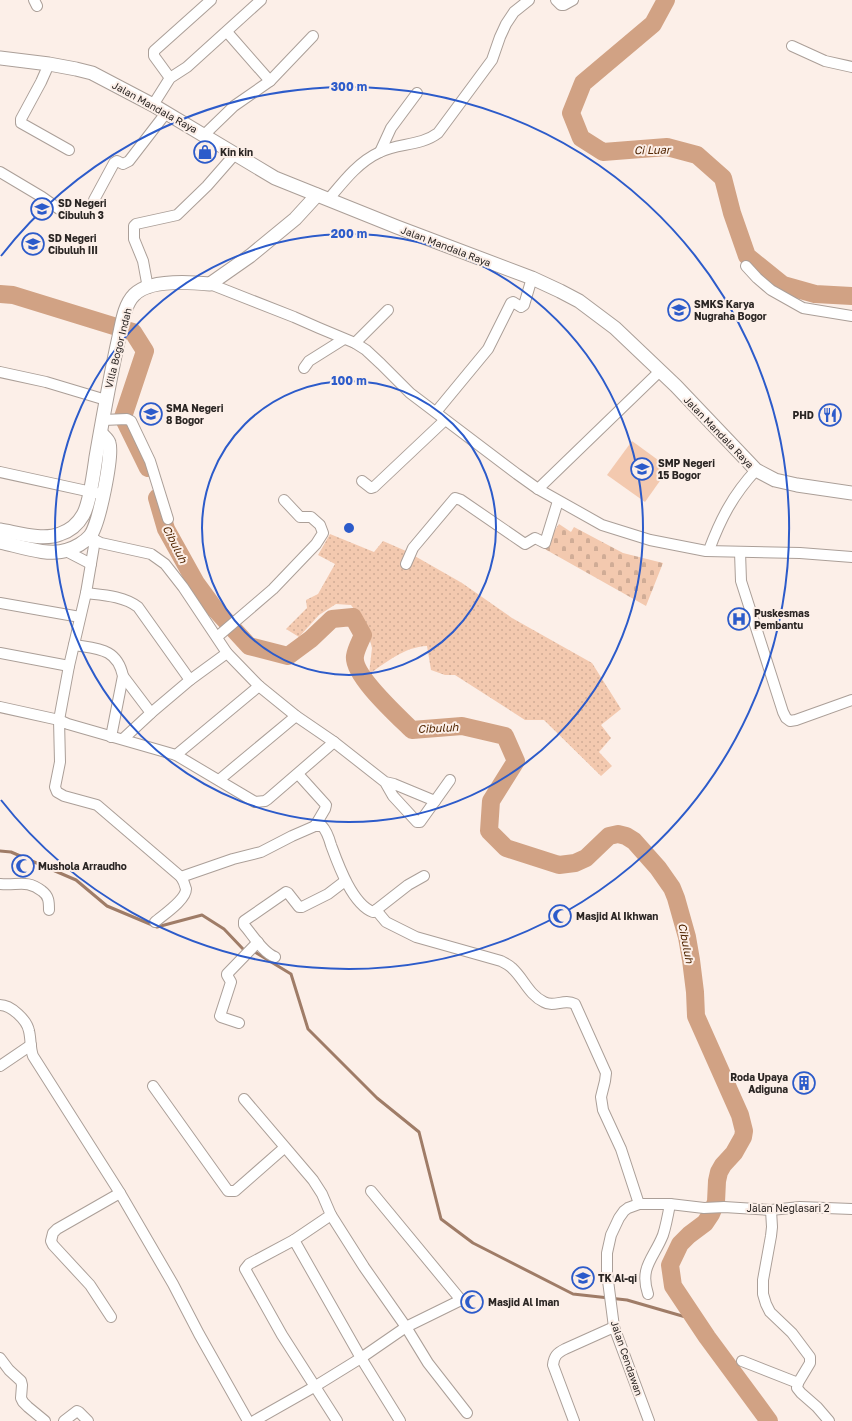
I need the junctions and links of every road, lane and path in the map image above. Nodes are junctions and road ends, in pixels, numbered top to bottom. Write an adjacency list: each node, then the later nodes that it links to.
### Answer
1 (211, 0): 13 (street)
2 (261, 0): 6 (street)
3 (529, 0): 20 (street)
4 (556, 0): 5 (street)
5 (573, 0)
6 (227, 32): 13 (street); 14 (street)
7 (313, 36): 14 (street)
8 (792, 46): 12 (street)
9 (6, 59): 10 (street, Jalan Mandala Raya); 11 (street)
10 (49, 64): 16 (street, Jalan Mandala Raya); 19 (street)
11 (0, 66)
12 (852, 67)
13 (170, 78): 16 (street)
14 (270, 81): 18 (street)
15 (417, 94): 20 (street)
16 (153, 105): 17 (street, Jalan Mandala Raya)
17 (166, 113): 18 (street, Jalan Mandala Raya); 24 (street)
18 (204, 135): 21 (street, Jalan Mandala Raya)
19 (69, 150)
20 (380, 152): 23 (street)
21 (235, 154): 23 (street, Jalan Mandala Raya); 29 (street)
22 (0, 172): 25 (street)
23 (322, 198): 27 (street, Jalan Mandala Raya); 28 (street)
24 (94, 200)
25 (59, 209)
26 (746, 266): 31 (street)
27 (532, 278): 35 (street, Jalan Mandala Raya); 38 (street)
28 (210, 284): 29 (street, Villa Bogor Indah); 32 (street)
29 (148, 288): 37 (street, Villa Bogor Indah)
30 (388, 310): 33 (street)
31 (852, 316)
32 (344, 339): 33 (street); 34 (street)
33 (355, 343): 38 (street)
34 (304, 368)
35 (660, 371): 41 (street, Jalan Mandala Raya); 44 (street)
36 (0, 372): 37 (street)
37 (106, 400): 40 (street, Villa Bogor Indah)
38 (436, 412): 39 (street)
39 (445, 420): 43 (street); 44 (street)
40 (102, 426): 45 (street, Villa Bogor Indah); 47 (street); 50 (street)
41 (756, 470): 46 (street, Jalan Mandala Raya); 54 (street)
42 (0, 472): 45 (street)
43 (362, 481)
44 (538, 489): 49 (street)
45 (90, 492): 47 (street); 51 (street, Villa Bogor Indah)
46 (852, 493)
47 (104, 495): 52 (street)
48 (284, 500): 63 (street)
49 (558, 500): 54 (street); 59 (street)
50 (168, 519)
51 (0, 530)
52 (93, 537): 55 (street); 58 (street); 63 (street)
53 (0, 542): 55 (street)
54 (709, 550): 56 (street)
55 (66, 551): 58 (street)
56 (740, 552): 57 (street); 71 (street)
57 (852, 557)
58 (91, 564): 60 (street)
59 (406, 564)
60 (86, 593): 62 (street); 69 (street)
61 (0, 603): 62 (street)
62 (80, 617): 64 (street)
63 (217, 637): 65 (street)
64 (74, 645): 67 (street); 68 (street)
65 (227, 652): 69 (street); 70 (street)
66 (0, 653): 67 (street)
67 (69, 666): 75 (street)
68 (122, 676): 73 (street); 76 (street)
69 (190, 680): 73 (street)
70 (259, 686): 74 (street); 79 (street)
71 (852, 700)
72 (0, 708): 75 (street)
73 (151, 713): 77 (street)
74 (296, 716): 78 (street); 81 (street)
75 (59, 720): 76 (street); 87 (street)
76 (111, 737): 77 (street)
77 (123, 739): 79 (street)
78 (334, 742): 80 (street); 83 (street)
79 (176, 755): 81 (street)
80 (298, 774): 81 (street); 85 (street)
81 (219, 780)
82 (450, 780): 84 (street)
83 (385, 782): 84 (street); 84 (street)
84 (435, 801)
85 (315, 826): 87 (street); 88 (street)
86 (424, 876): 91 (street)
87 (181, 877): 92 (street)
88 (345, 881): 91 (street); 93 (street)
89 (0, 884): 90 (street)
90 (49, 910)
91 (376, 910): 104 (street)
92 (155, 922)
93 (258, 942): 94 (street); 96 (street)
94 (275, 957)
95 (0, 1005): 97 (street)
96 (239, 1023)
97 (31, 1045): 98 (street); 103 (street)
98 (0, 1066)
99 (152, 1086): 101 (street)
100 (244, 1099): 101 (street)
101 (284, 1148): 109 (street)
102 (371, 1191): 113 (street)
103 (120, 1193): 112 (street); 121 (street)
104 (639, 1204): 105 (street, Jalan Cendawan); 114 (street, Jalan Cendawan)
105 (670, 1204): 106 (street, Jalan Cendawan); 111 (street)
106 (704, 1208): 108 (street, Jalan Neglasari 2)
107 (852, 1209): 108 (street, Jalan Neglasari 2)
108 (771, 1210): 118 (street)
109 (331, 1215): 110 (street); 113 (street)
110 (294, 1240): 116 (street); 119 (street)
111 (648, 1294)
112 (111, 1317)
113 (406, 1327): 116 (street); 120 (street)
114 (614, 1327): 127 (street); 128 (street, Jalan Cendawan)
115 (0, 1358): 122 (street)
116 (361, 1358): 119 (street); 126 (street)
117 (742, 1361): 118 (street)
118 (798, 1383): 129 (street)
119 (314, 1387): 121 (street); 125 (street)
120 (467, 1413)
121 (255, 1420)
122 (45, 1421)
123 (64, 1421): 124 (street)
124 (88, 1421)
125 (337, 1421)
126 (400, 1421)
127 (574, 1421)
128 (649, 1421)
129 (829, 1421)

